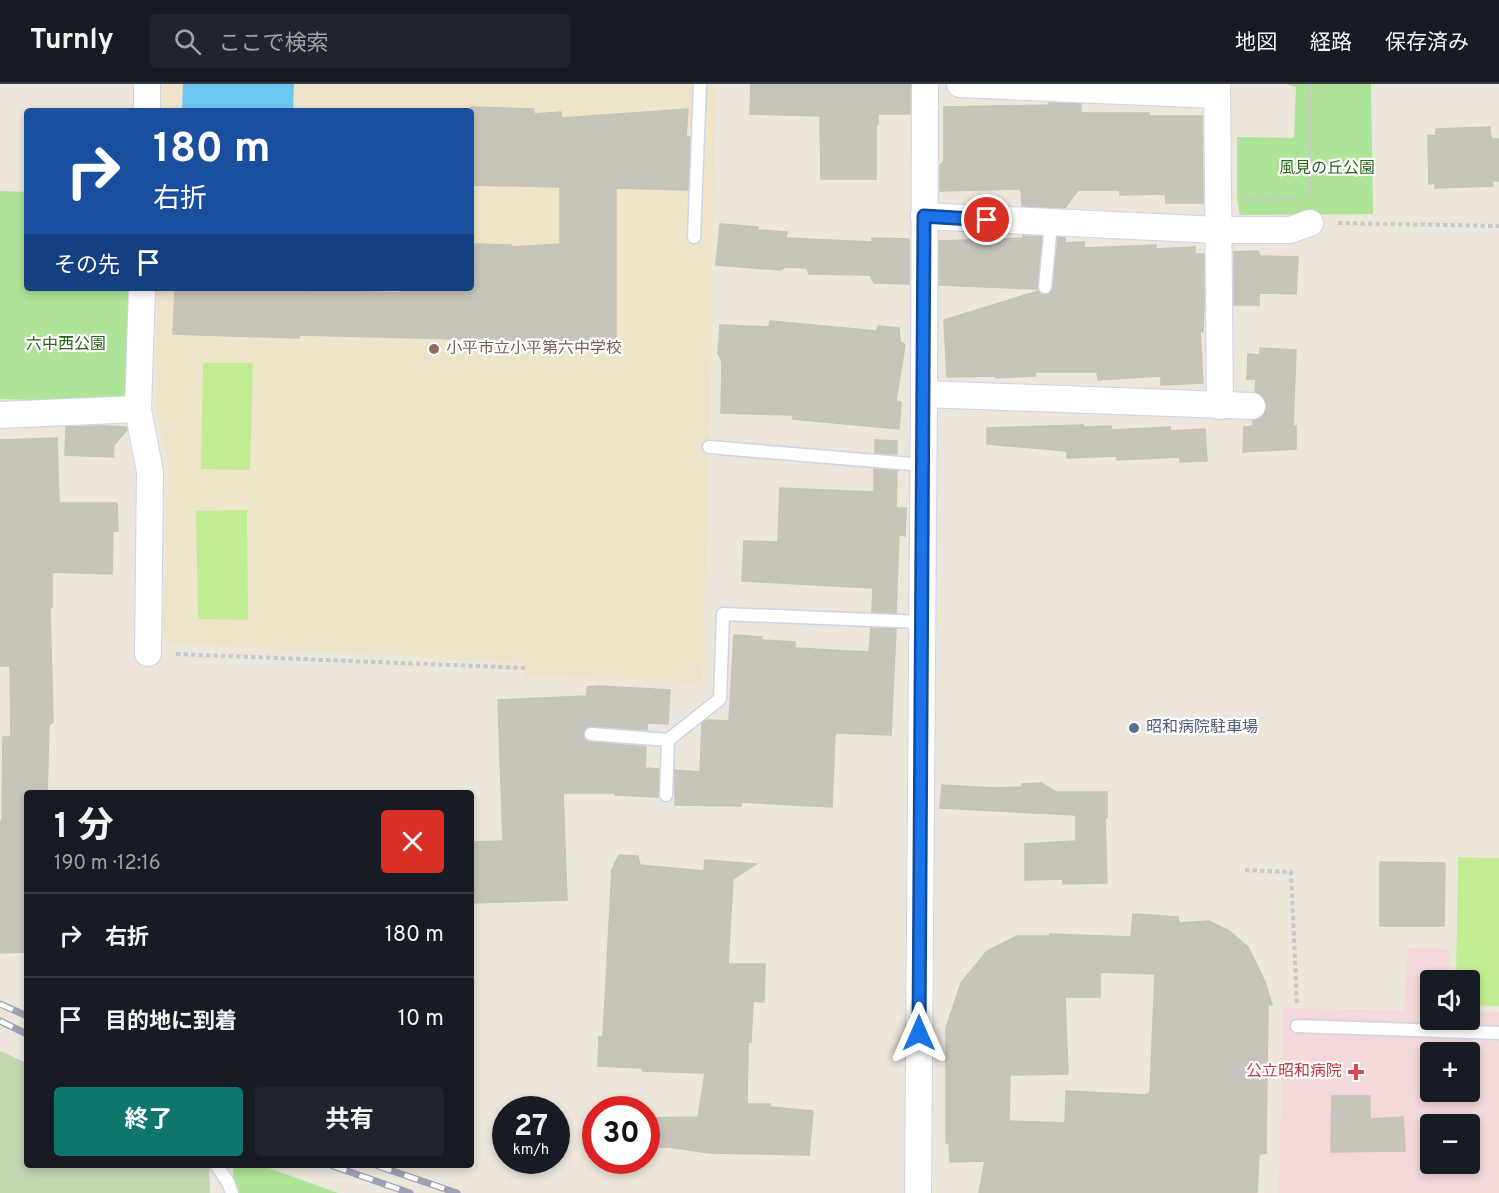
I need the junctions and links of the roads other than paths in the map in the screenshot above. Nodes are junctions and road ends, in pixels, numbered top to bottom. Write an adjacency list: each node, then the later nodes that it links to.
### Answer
1 (147, 84): 6 (street)
2 (700, 84): 11 (lane)
3 (924, 84): 7 (street)
4 (960, 84): 5 (street)
5 (1216, 90): 10 (street)
6 (147, 108)
7 (924, 216): 9 (street); 14 (street)
8 (1310, 223): 10 (street)
9 (1051, 224): 10 (street); 12 (lane)
10 (1218, 230): 15 (street)
11 (694, 237)
12 (1045, 287)
13 (142, 291): 17 (street)
14 (924, 394): 15 (street); 20 (street)
15 (1220, 406): 16 (street)
16 (1252, 406)
17 (138, 409): 18 (street); 22 (street)
18 (0, 415)
19 (709, 447): 20 (lane)
20 (924, 465): 21 (street)
21 (922, 622): 24 (lane); 30 (street)
22 (148, 653)
23 (591, 734): 24 (lane)
24 (668, 740): 25 (lane)
25 (666, 795)
26 (1298, 1026): 27 (lane)
27 (1499, 1033)
28 (218, 1168): 29 (lane)
29 (232, 1193)
30 (918, 1193)

